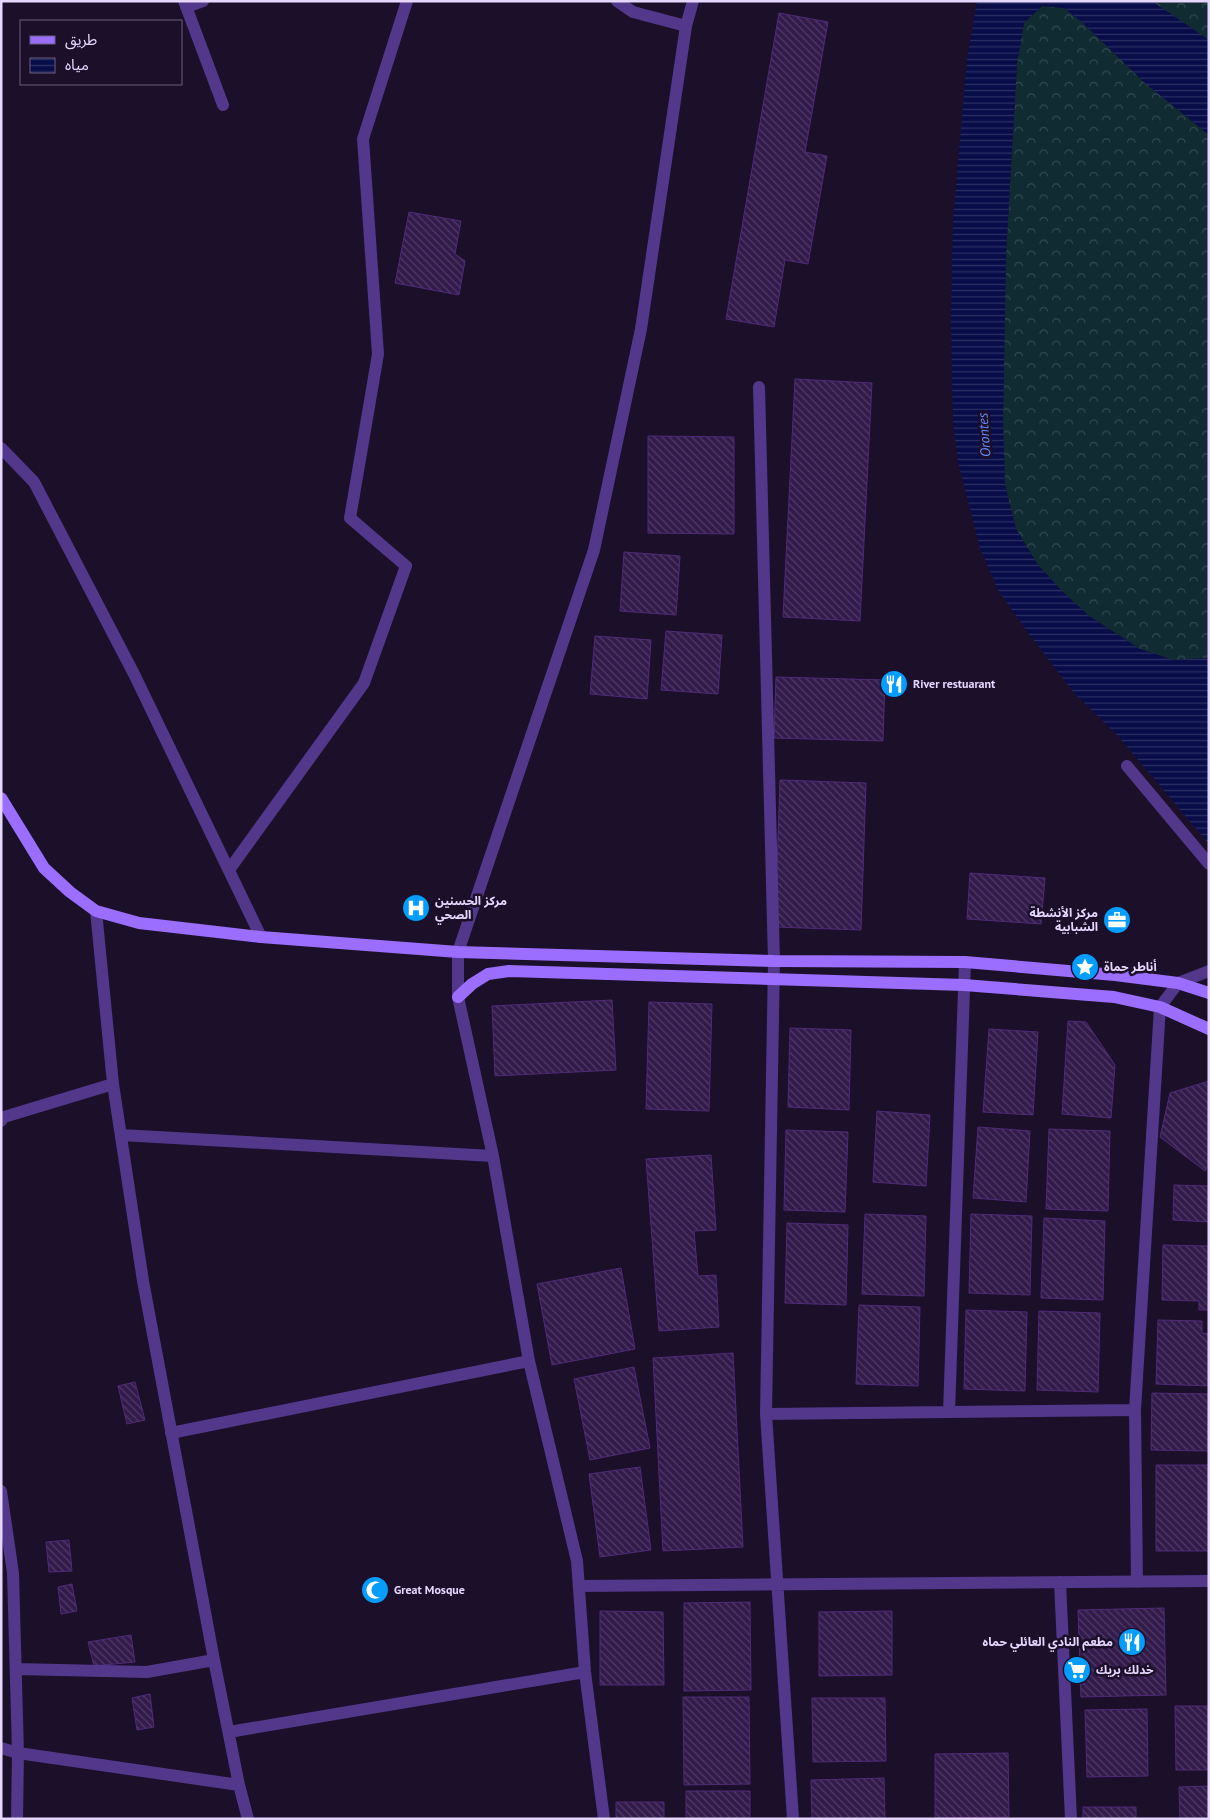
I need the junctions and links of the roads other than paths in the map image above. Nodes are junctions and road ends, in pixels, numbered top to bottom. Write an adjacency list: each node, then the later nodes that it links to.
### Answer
1 (203, 1): 5 (street)
2 (407, 1): 13 (street)
3 (618, 1): 6 (street)
4 (693, 1): 6 (street)
5 (185, 4): 7 (street)
6 (686, 26): 16 (street)
7 (223, 106)
8 (759, 387): 17 (street)
9 (1, 448): 13 (street)
10 (1128, 766): 12 (street)
11 (1, 798): 14 (main road)
12 (1209, 864)
13 (229, 870): 15 (street)
14 (96, 911): 15 (main road); 27 (street)
15 (261, 937): 16 (main road)
16 (458, 952): 17 (main road); 24 (street)
17 (774, 961): 18 (main road); 20 (street)
18 (965, 962): 21 (main road); 22 (street)
19 (1209, 971): 21 (street)
20 (772, 978): 22 (main road); 24 (main road); 34 (street)
21 (1178, 983): 23 (main road); 25 (street)
22 (964, 985): 25 (main road); 33 (street)
23 (1209, 993)
24 (458, 997): 30 (street)
25 (1160, 1007): 26 (main road); 32 (street)
26 (1209, 1028)
27 (113, 1084): 28 (street); 29 (street)
28 (1, 1121)
29 (121, 1135): 30 (street); 35 (street)
30 (493, 1156): 31 (street)
31 (529, 1361): 35 (street); 41 (street)
32 (1136, 1410): 33 (street); 39 (street)
33 (950, 1412): 34 (street)
34 (766, 1414): 40 (street)
35 (171, 1433): 42 (street)
36 (1, 1491): 43 (street)
37 (1209, 1581): 39 (street)
38 (1060, 1582): 39 (street); 40 (street); 53 (street)
39 (1137, 1582)
40 (778, 1584): 41 (street); 52 (street)
41 (579, 1586): 44 (street)
42 (214, 1660): 43 (street); 45 (street)
43 (16, 1669): 47 (street)
44 (585, 1672): 45 (street); 51 (street)
45 (229, 1732): 48 (street)
46 (1, 1748): 47 (street)
47 (18, 1753): 48 (street); 49 (street)
48 (239, 1785): 50 (street)
49 (17, 1819)
50 (248, 1819)
51 (604, 1819)
52 (793, 1819)
53 (1071, 1819)

